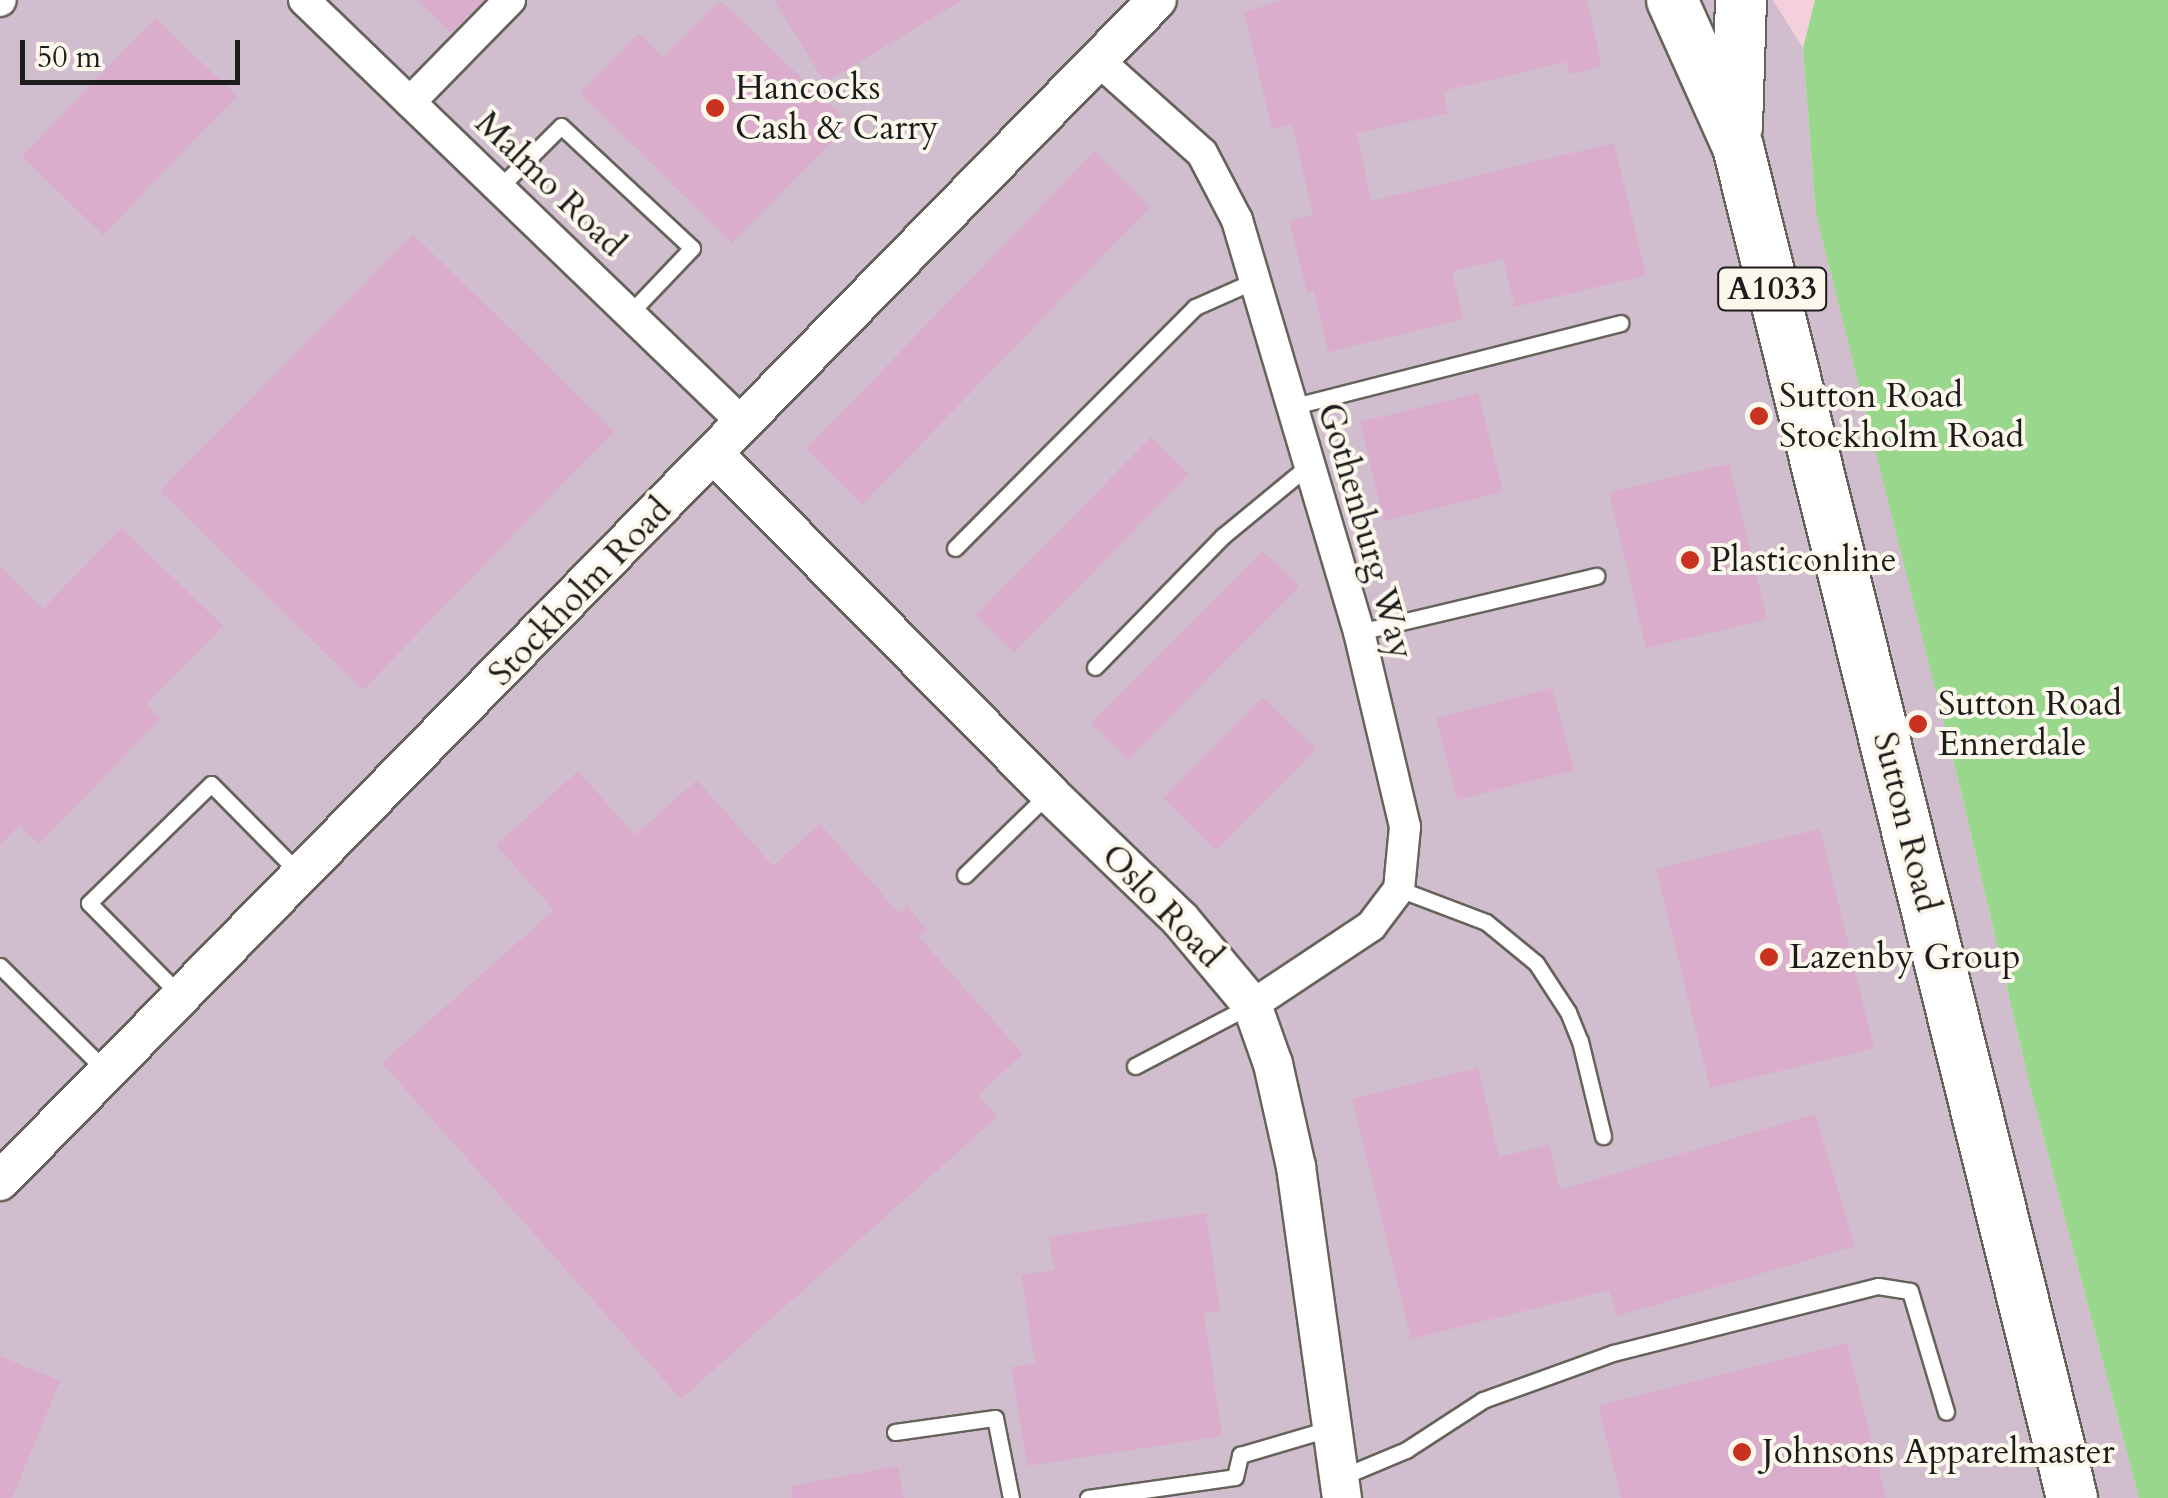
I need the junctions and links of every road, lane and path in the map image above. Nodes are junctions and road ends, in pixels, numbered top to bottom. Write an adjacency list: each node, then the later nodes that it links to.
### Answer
1 (304, 0): 7 (street, Malmo Road)
2 (510, 0): 7 (street)
3 (1156, 0): 6 (street, Stockholm Road)
4 (1672, 0): 8 (highway, A1033)
5 (1741, 0): 8 (highway, A1033)
6 (1099, 61): 10 (street, Gothenburg Way); 14 (street, Stockholm Road)
7 (410, 102): 9 (street, Malmo Road)
8 (1738, 147): 38 (highway, Sutton Road / A1033)
9 (500, 188): 11 (street, Malmo Road); 11 (lane)
10 (1254, 282): 13 (street, Gothenburg Way); 17 (lane)
11 (630, 313): 14 (street, Malmo Road)
12 (1620, 323): 13 (lane)
13 (1291, 407): 16 (street, Gothenburg Way)
14 (744, 424): 15 (street, Stockholm Road)
15 (714, 454): 21 (street, Oslo Road); 22 (street, Stockholm Road)
16 (1308, 466): 19 (street, Gothenburg Way); 20 (lane)
17 (954, 548)
18 (1596, 576): 19 (lane)
19 (1359, 632): 24 (street, Gothenburg Way)
20 (1095, 667)
21 (1049, 793): 23 (lane); 27 (street, Oslo Road)
22 (300, 874): 26 (street, Stockholm Road); 26 (lane)
23 (965, 875)
24 (1400, 889): 27 (street); 30 (lane)
25 (0, 966): 29 (lane)
26 (179, 994): 29 (street, Stockholm Road)
27 (1252, 1005): 28 (lane); 33 (street, Oslo Road)
28 (1135, 1066)
29 (105, 1070): 31 (street, Stockholm Road)
30 (1603, 1136)
31 (0, 1181)
32 (1946, 1412): 35 (lane)
33 (1332, 1428): 35 (street, Oslo Road); 37 (lane)
34 (895, 1432): 36 (lane)
35 (1341, 1488)
36 (1011, 1498)
37 (1088, 1498)
38 (2072, 1498)

